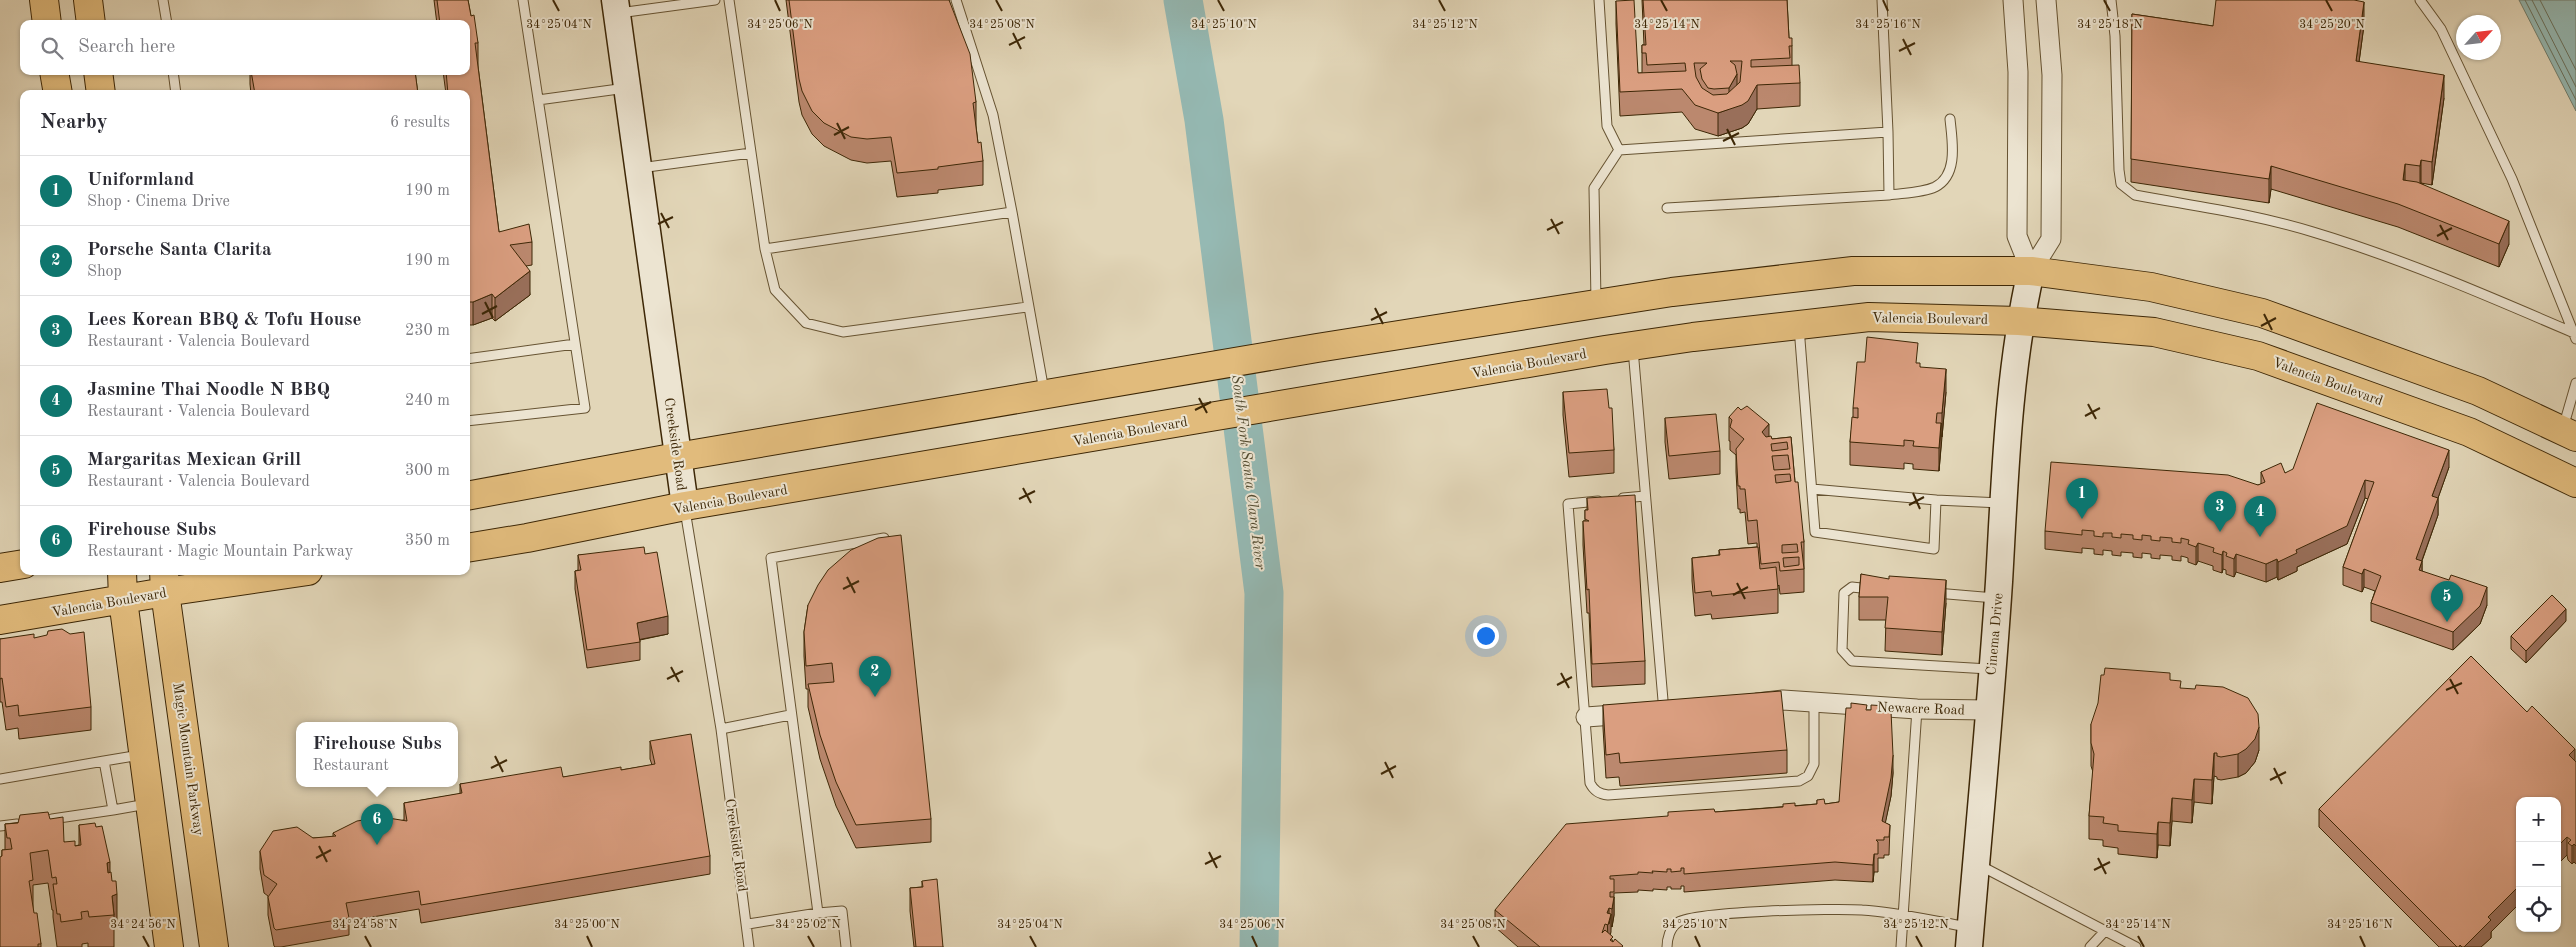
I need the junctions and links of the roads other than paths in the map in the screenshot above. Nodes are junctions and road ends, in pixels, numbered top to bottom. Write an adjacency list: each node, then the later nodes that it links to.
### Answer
1 (44, 0): 16 (main road)
2 (88, 0): 17 (main road)
3 (163, 0): 18 (lane)
4 (523, 0): 26 (lane)
5 (715, 0): 14 (lane)
6 (729, 0): 30 (lane)
7 (956, 0): 34 (lane)
8 (1599, 0): 29 (lane)
9 (1882, 0): 28 (lane)
10 (2013, 0): 36 (street)
11 (2046, 0): 36 (street)
12 (2111, 0): 41 (lane)
13 (2420, 0): 41 (lane)
14 (703, 1): 15 (lane)
15 (616, 7): 22 (street, Creekside Road)
16 (46, 20)
17 (90, 20)
18 (166, 20)
19 (55, 75): 23 (main road)
20 (99, 75): 24 (main road)
21 (174, 75): 25 (lane)
22 (626, 88): 26 (lane); 31 (street, Creekside Road)
23 (57, 90)
24 (100, 90)
25 (175, 90)
26 (538, 100): 42 (lane)
27 (1950, 119): 32 (lane)
28 (1888, 132): 29 (lane); 32 (lane)
29 (1619, 150): 37 (lane)
30 (750, 153): 31 (lane); 35 (lane)
31 (637, 168): 49 (street, Creekside Road)
32 (1889, 195): 33 (lane)
33 (1667, 208)
34 (1012, 212): 35 (lane); 38 (lane)
35 (765, 249): 38 (lane)
36 (2031, 271): 37 (main road); 39 (street, Cinema Drive); 48 (main road)
37 (1596, 304): 46 (main road)
38 (1027, 307): 46 (lane)
39 (2019, 321): 40 (main road, Valencia Boulevard); 50 (main road, Valencia Boulevard); 57 (street, Cinema Drive)
40 (1799, 324): 43 (main road, Valencia Boulevard); 51 (lane)
41 (2575, 336)
42 (575, 344): 44 (lane); 47 (lane)
43 (1633, 346): 53 (lane); 58 (main road, Valencia Boulevard)
44 (470, 358)
45 (2576, 383): 48 (lane)
46 (1045, 395): 49 (main road)
47 (470, 422)
48 (2569, 434)
49 (678, 457): 52 (main road); 58 (street, Creekside Road)
50 (2576, 483)
51 (1812, 489): 56 (lane); 56 (lane)
52 (470, 495)
53 (1645, 496): 54 (lane); 77 (lane)
54 (1616, 499)
55 (1606, 500): 79 (lane)
56 (1936, 500): 57 (lane)
57 (2002, 503): 68 (street, Cinema Drive)
58 (685, 506): 60 (main road, Valencia Boulevard); 80 (lane, Creekside Road)
59 (895, 536): 78 (lane)
60 (470, 547)
61 (20, 565): 62 (main road)
62 (0, 568)
63 (122, 575): 69 (main road)
64 (256, 575): 65 (main road, Valencia Boulevard)
65 (164, 582): 69 (main road, Valencia Boulevard); 96 (main road, Magic Mountain Parkway)
66 (1881, 589): 71 (lane)
67 (1930, 593): 68 (lane)
68 (1998, 598): 71 (street, Cinema Drive)
69 (123, 600): 70 (main road, Valencia Boulevard); 81 (main road)
70 (0, 620)
71 (1992, 669): 76 (street, Cinema Drive)
72 (1743, 704): 73 (street, Newacre Road)
73 (1814, 704): 74 (street, Newacre Road); 79 (lane)
74 (1916, 709): 76 (street, Newacre Road); 91 (lane)
75 (1684, 710): 77 (street)
76 (1988, 710): 89 (street, Cinema Drive)
77 (1664, 712): 79 (street)
78 (790, 715): 80 (lane); 90 (lane)
79 (1586, 717)
80 (721, 729): 92 (lane, Creekside Road)
81 (143, 754): 82 (lane); 84 (main road)
82 (104, 761): 83 (lane); 85 (lane)
83 (0, 778)
84 (150, 804): 85 (lane); 95 (main road)
85 (113, 810): 86 (lane)
86 (46, 820)
87 (28, 822): 88 (lane)
88 (0, 826)
89 (1976, 864): 93 (lane); 94 (street, Cinema Drive)
90 (818, 914): 92 (lane); 98 (lane)
91 (1903, 916): 94 (lane); 99 (lane); 100 (lane)
92 (748, 924): 97 (lane, Creekside Road)
93 (2105, 931): 101 (lane); 102 (lane)
94 (1969, 937)
95 (169, 947)
96 (214, 947)
97 (749, 947)
98 (846, 947)
99 (1667, 947)
100 (1901, 947)
101 (2090, 947)
102 (2136, 947)

